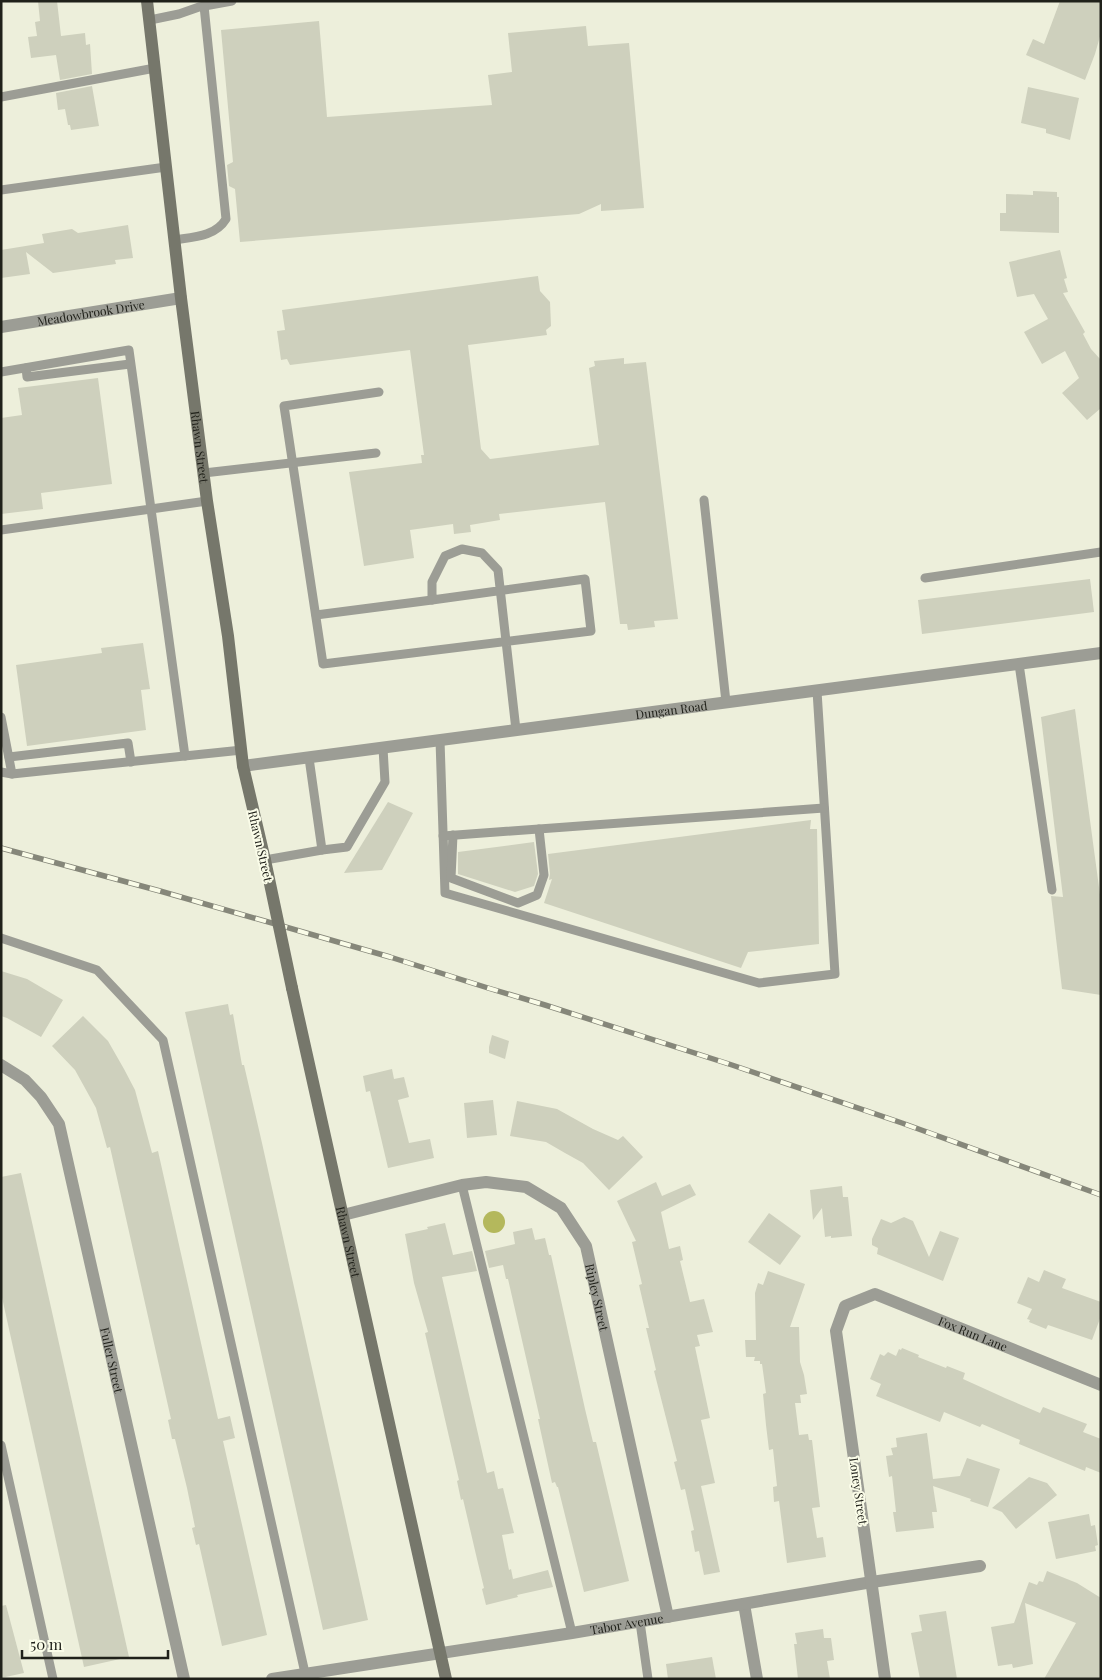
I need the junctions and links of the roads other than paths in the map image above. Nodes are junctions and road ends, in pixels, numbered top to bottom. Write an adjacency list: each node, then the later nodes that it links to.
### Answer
1 (147, 1): 4 (main road, Rhawn Street)
2 (232, 1): 3 (lane)
3 (204, 6): 4 (lane); 9 (lane)
4 (150, 20): 5 (main road, Rhawn Street)
5 (155, 68): 6 (lane); 7 (main road, Rhawn Street)
6 (1, 97)
7 (166, 167): 8 (lane); 9 (main road, Rhawn Street)
8 (1, 190)
9 (174, 240): 10 (main road, Rhawn Street)
10 (181, 298): 11 (street, Meadowbrook Drive); 18 (main road, Rhawn Street)
11 (1, 327)
12 (130, 364): 13 (lane); 13 (lane); 21 (lane)
13 (26, 368): 14 (lane)
14 (1, 372)
15 (379, 392): 17 (lane)
16 (376, 454): 17 (lane)
17 (292, 464): 18 (lane); 27 (lane)
18 (204, 473): 20 (main road, Rhawn Street)
19 (704, 500): 32 (lane)
20 (208, 501): 21 (lane); 37 (main road, Rhawn Street)
21 (151, 509): 22 (lane); 38 (lane)
22 (1, 530)
23 (1101, 552): 24 (lane)
24 (926, 578)
25 (502, 591): 26 (lane); 26 (lane); 28 (lane); 28 (lane)
26 (432, 600): 27 (lane)
27 (316, 615): 28 (lane)
28 (507, 642): 34 (lane)
29 (1101, 653): 30 (street, Dungan Road)
30 (1019, 664): 31 (street, Dungan Road); 51 (lane)
31 (817, 690): 32 (street, Dungan Road); 45 (lane)
32 (726, 702): 34 (street, Dungan Road)
33 (1, 717): 39 (lane)
34 (516, 730): 35 (street, Dungan Road)
35 (440, 740): 36 (street, Dungan Road); 48 (lane)
36 (383, 748): 40 (street, Dungan Road); 49 (lane)
37 (242, 750): 38 (lane); 42 (main road, Rhawn Street)
38 (185, 756): 41 (lane)
39 (9, 757): 41 (lane); 44 (lane)
40 (309, 758): 42 (street, Dungan Road); 49 (lane)
41 (130, 762): 44 (lane)
42 (243, 766): 50 (main road, Rhawn Street)
43 (1, 772): 44 (lane)
44 (12, 774)
45 (824, 808): 46 (lane); 48 (lane)
46 (540, 829): 47 (lane); 47 (lane)
47 (453, 835): 48 (lane)
48 (443, 836)
49 (322, 850): 50 (lane)
50 (265, 860): 55 (main road, Rhawn Street, bridge)
51 (1052, 890)
52 (1, 938): 66 (lane)
53 (1, 1064): 68 (street, Fuller Street)
54 (462, 1185): 55 (street, Ripley Street); 62 (street, Ripley Street); 64 (lane)
55 (343, 1215): 65 (main road, Rhawn Street)
56 (845, 1306): 57 (street, Fox Run Lane); 60 (street, Loney Street)
57 (1101, 1386)
58 (1, 1445): 67 (lane)
59 (980, 1566): 60 (street, Tabor Avenue)
60 (872, 1582): 61 (street, Tabor Avenue); 73 (street, Loney Street)
61 (744, 1604): 62 (street, Tabor Avenue); 72 (street)
62 (668, 1617): 63 (street, Tabor Avenue)
63 (640, 1622): 64 (street, Tabor Avenue); 71 (lane)
64 (572, 1633): 65 (street, Tabor Avenue)
65 (440, 1653): 66 (street, Tabor Avenue); 70 (main road, Rhawn Street)
66 (305, 1674): 69 (street, Tabor Avenue)
67 (53, 1679)
68 (184, 1679)
69 (272, 1679)
70 (446, 1679)
71 (648, 1679)
72 (757, 1679)
73 (885, 1679)

